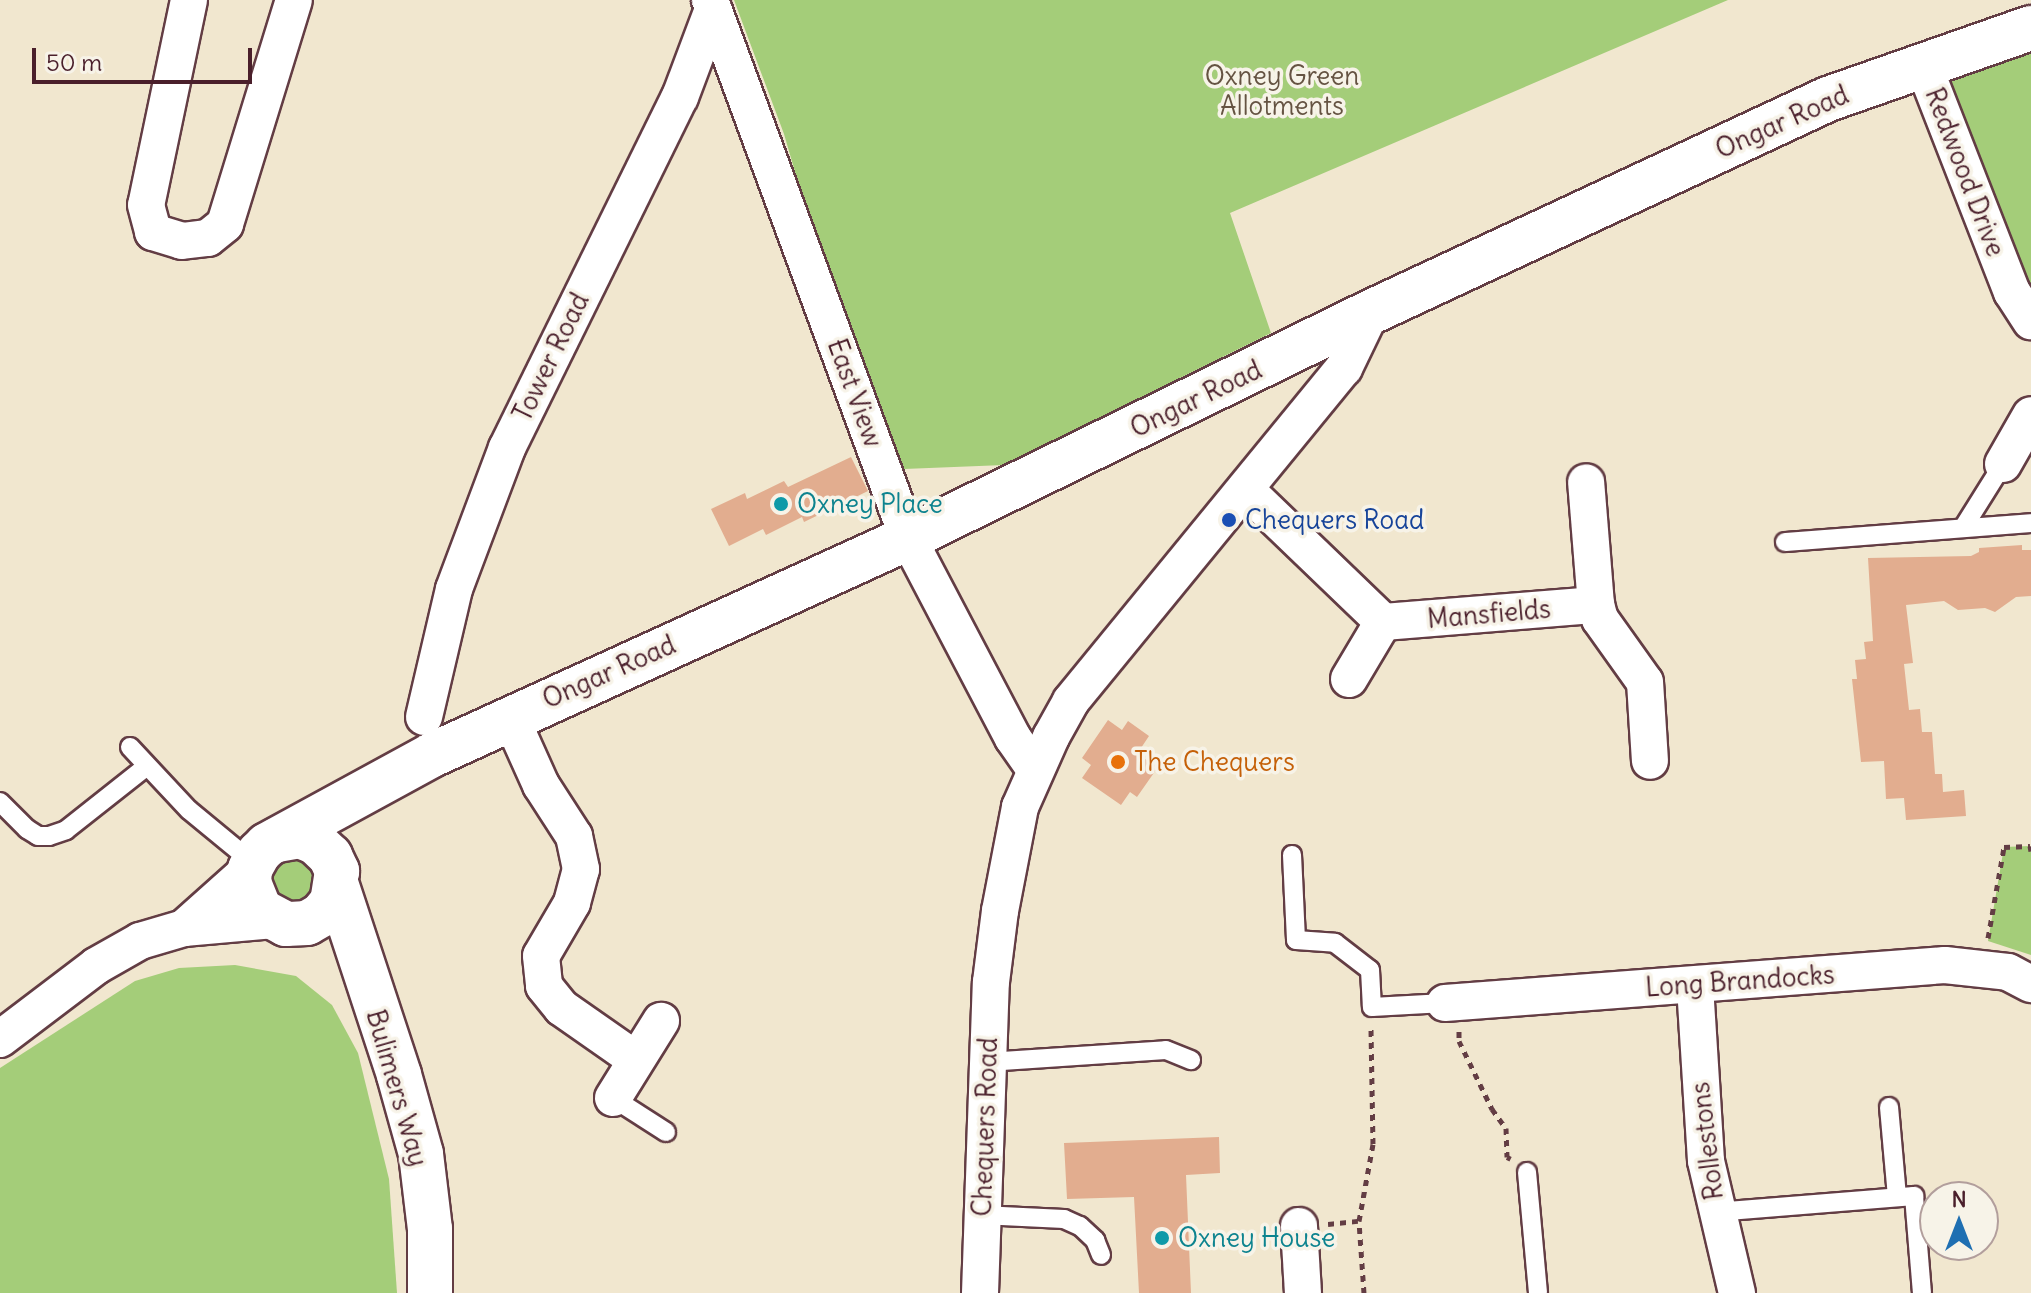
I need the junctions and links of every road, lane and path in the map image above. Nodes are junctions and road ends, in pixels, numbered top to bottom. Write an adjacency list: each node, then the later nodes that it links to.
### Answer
1 (189, 0): 2 (street)
2 (294, 0)
3 (711, 4): 14 (street, East View); 20 (street, Tower Road)
4 (2031, 28): 5 (street, Ongar Road)
5 (1923, 64): 6 (street, Ongar Road); 7 (street, Redwood Drive)
6 (1371, 312): 11 (street, Chequers Road); 14 (street, Ongar Road)
7 (2031, 321)
8 (2031, 415): 9 (street)
9 (2003, 464): 13 (lane)
10 (1586, 482): 16 (street)
11 (1245, 489): 17 (street); 24 (street, Chequers Road)
12 (2031, 523): 13 (lane)
13 (1963, 528): 15 (lane)
14 (908, 538): 19 (street, Ongar Road); 24 (street, East View)
15 (1785, 542)
16 (1596, 605): 17 (street, Mansfields); 22 (street)
17 (1383, 622): 18 (street)
18 (1349, 679)
19 (510, 716): 25 (street, Ongar Road); 41 (street)
20 (424, 717)
21 (130, 747): 23 (lane)
22 (1650, 761)
23 (147, 766): 26 (lane); 29 (lane)
24 (1035, 769): 43 (street, Chequers Road)
25 (370, 790): 29 (street, Ongar Road); 30 (street, Ongar Road)
26 (0, 802)
27 (2031, 851): 33 (path)
28 (1292, 855): 38 (lane)
29 (260, 857): 30 (street); 31 (street); 32 (street, Ongar Road)
30 (337, 879): 31 (street, Ongar Road); 34 (street, Bulimers Way)
31 (280, 922): 32 (street, Ongar Road); 34 (street, Bulimers Way)
32 (184, 928): 40 (street, Ongar Road)
33 (1979, 966): 35 (street, Long Brandocks); 36 (street, Long Brandocks)
34 (365, 979): 53 (street, Bulimers Way)
35 (2031, 984)
36 (1695, 986): 37 (street, Long Brandocks); 49 (street, Rollestons)
37 (1451, 1002): 38 (lane); 47 (path)
38 (1372, 1007): 56 (path)
39 (661, 1021): 41 (street)
40 (0, 1039)
41 (635, 1059): 44 (street)
42 (1191, 1060): 43 (lane)
43 (987, 1062): 50 (street, Chequers Road)
44 (613, 1098): 46 (lane)
45 (1889, 1107): 48 (lane)
46 (666, 1132)
47 (1527, 1172): 57 (lane)
48 (1897, 1197): 49 (lane); 59 (lane)
49 (1715, 1212): 58 (street, Rollestons)
50 (981, 1215): 52 (lane); 54 (street, Chequers Road)
51 (1299, 1226): 55 (street)
52 (1101, 1255)
53 (430, 1293)
54 (980, 1293)
55 (1303, 1293)
56 (1364, 1293)
57 (1538, 1293)
58 (1737, 1293)
59 (1922, 1293)

